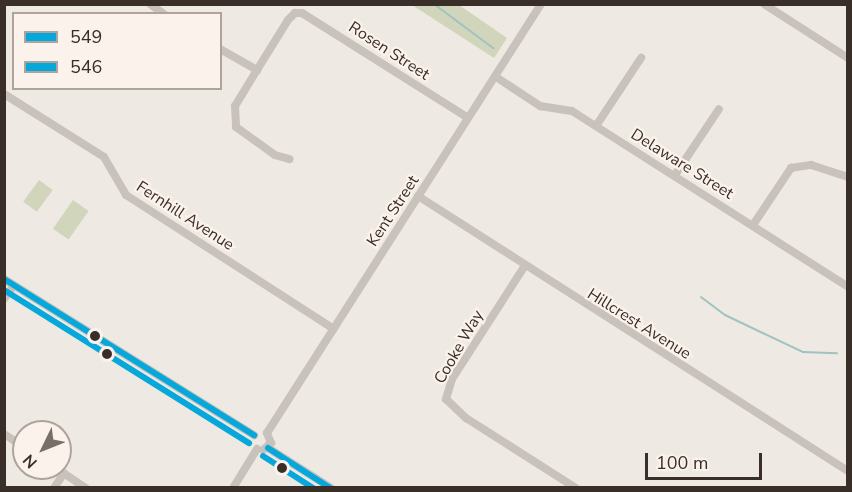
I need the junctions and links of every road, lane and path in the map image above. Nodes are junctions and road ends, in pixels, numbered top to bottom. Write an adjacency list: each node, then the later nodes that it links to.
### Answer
1 (541, 4): 7 (street, Kent Street)
2 (764, 4): 5 (street)
3 (222, 50): 6 (street)
4 (641, 58): 11 (street)
5 (848, 58)
6 (257, 70): 10 (street, Rosen Street); 12 (street)
7 (496, 77): 10 (street, Kent Street); 11 (street, Delaware Street)
8 (4, 94): 22 (street, Fernhill Avenue)
9 (719, 109): 13 (street)
10 (468, 118): 15 (street, Kent Street)
11 (596, 126): 13 (street, Delaware Street)
12 (289, 159)
13 (675, 175): 16 (street, Delaware Street)
14 (848, 177): 16 (street)
15 (418, 196): 17 (street, Hillcrest Avenue); 22 (street, Kent Street)
16 (753, 225): 20 (street, Delaware Street)
17 (524, 267): 27 (street, Hillcrest Avenue); 32 (street, Cooke Way)
18 (4, 279): 19 (street)
19 (14, 285): 21 (street); 24 (street)
20 (848, 287)
21 (4, 300)
22 (334, 328): 23 (street, Kent Street)
23 (267, 433): 24 (street); 25 (street)
24 (254, 435): 26 (street)
25 (268, 448): 26 (street); 31 (street)
26 (257, 449): 30 (street)
27 (848, 471)
28 (72, 478): 29 (street)
29 (86, 488)
30 (232, 488)
31 (331, 488)
32 (576, 488)

